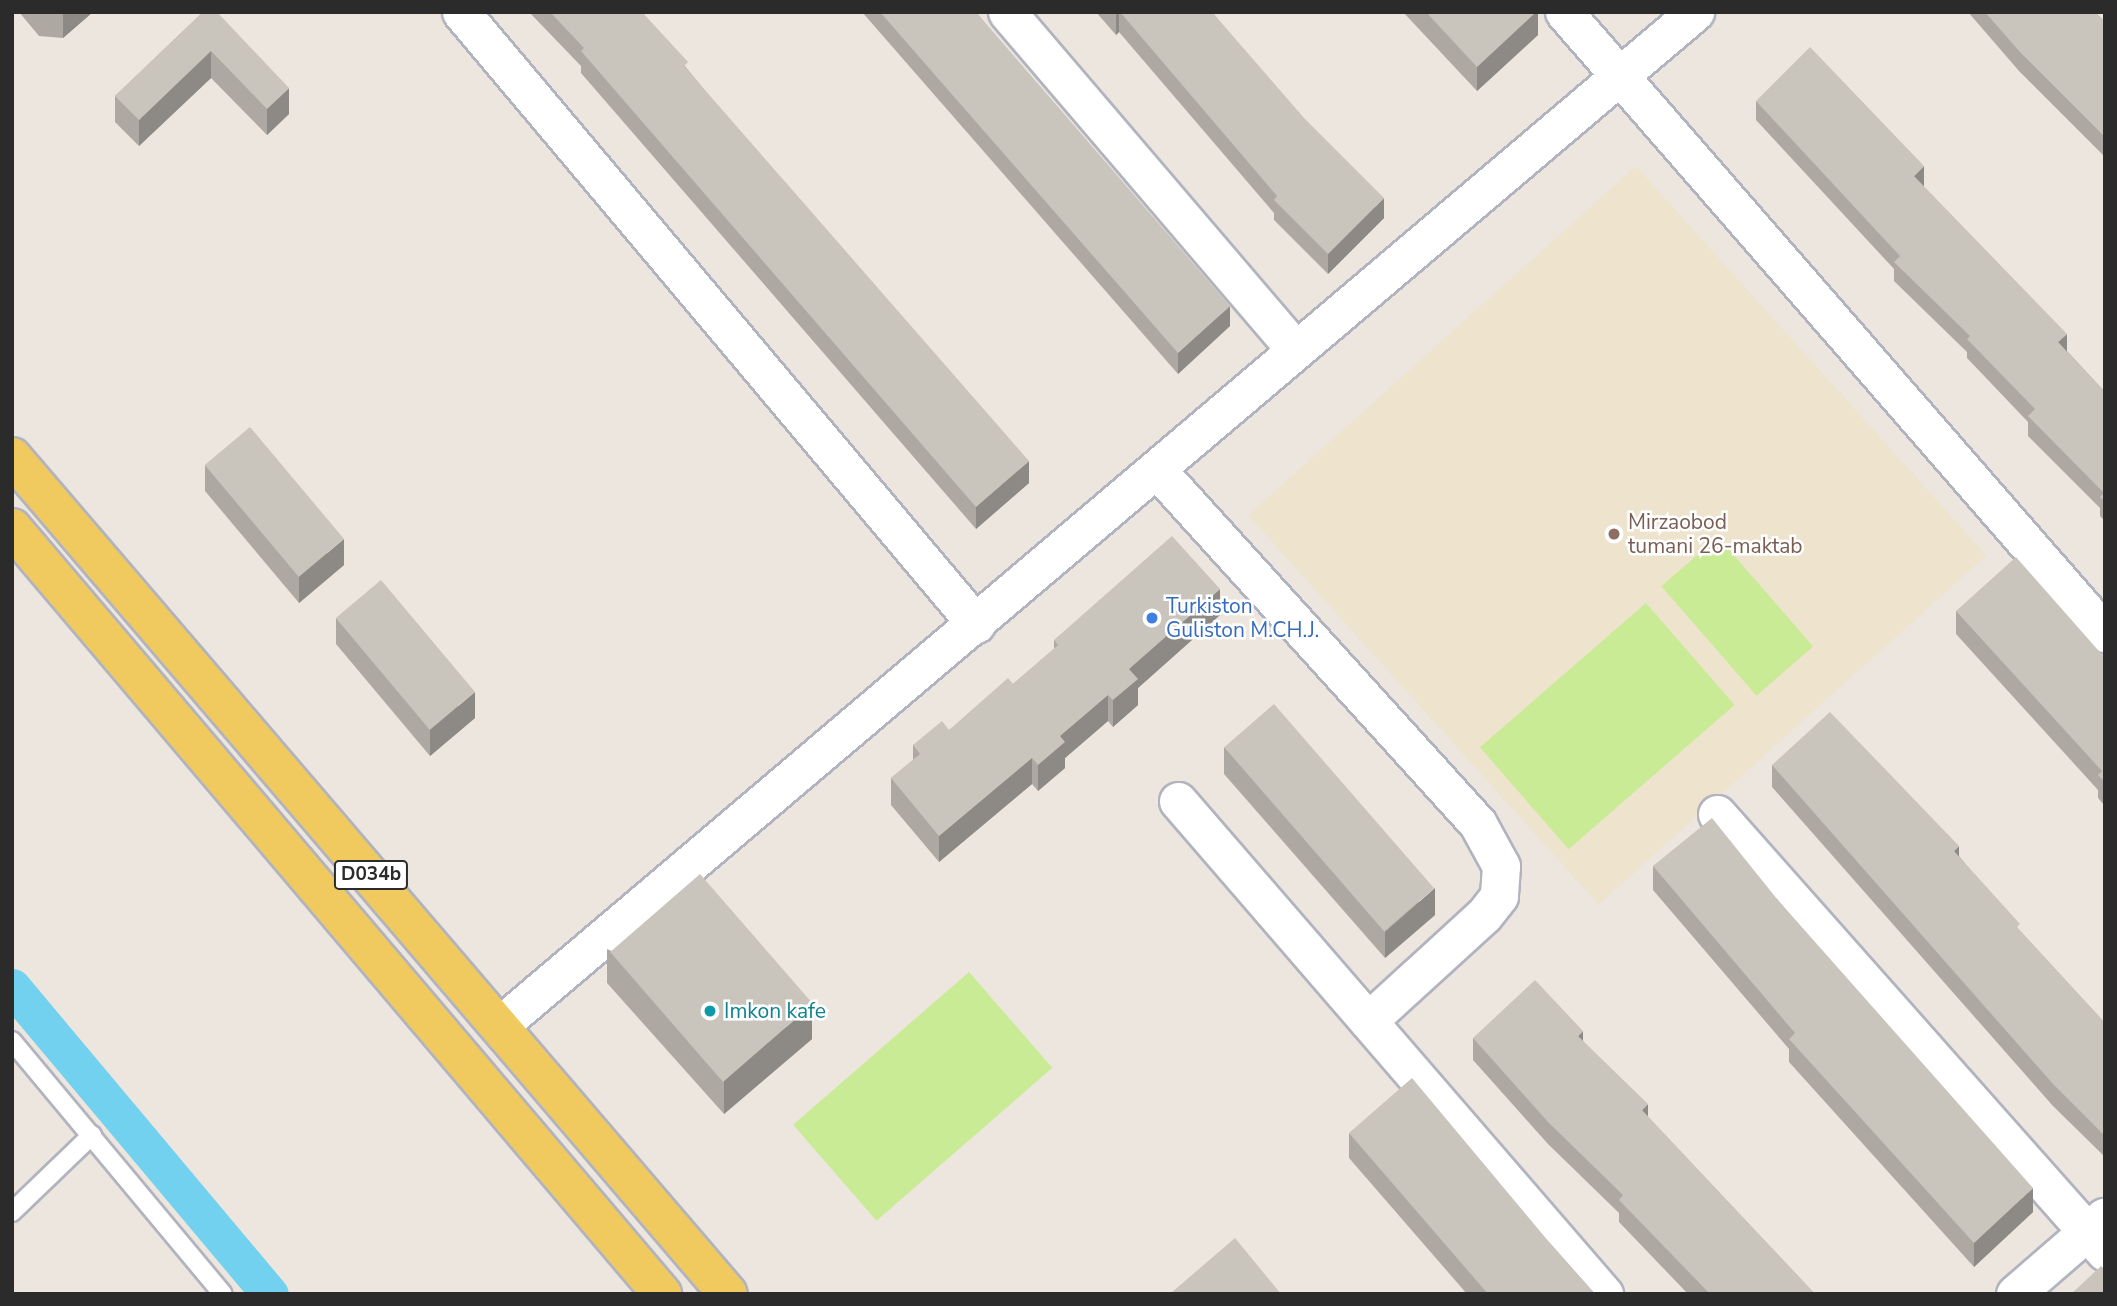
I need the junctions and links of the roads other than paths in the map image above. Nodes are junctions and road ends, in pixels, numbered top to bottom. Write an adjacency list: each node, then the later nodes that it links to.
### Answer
1 (461, 12): 10 (street)
2 (1007, 12): 6 (street)
3 (1564, 12): 5 (street)
4 (1695, 12): 5 (street)
5 (1619, 77): 6 (street); 11 (street)
6 (1295, 349): 8 (street)
7 (12, 457): 15 (main road, D034b)
8 (1158, 471): 10 (street); 14 (street)
9 (12, 528): 21 (main road, D034b)
10 (976, 624): 15 (street)
11 (2105, 633)
12 (1178, 800): 14 (street)
13 (1717, 814): 19 (street)
14 (1368, 1021): 23 (street)
15 (500, 1025): 22 (main road, D034b)
16 (12, 1041): 17 (lane)
17 (92, 1135): 18 (lane); 20 (lane)
18 (12, 1212)
19 (2099, 1233): 24 (street)
20 (223, 1294)
21 (662, 1294)
22 (728, 1294)
23 (1604, 1294)
24 (2015, 1294)

